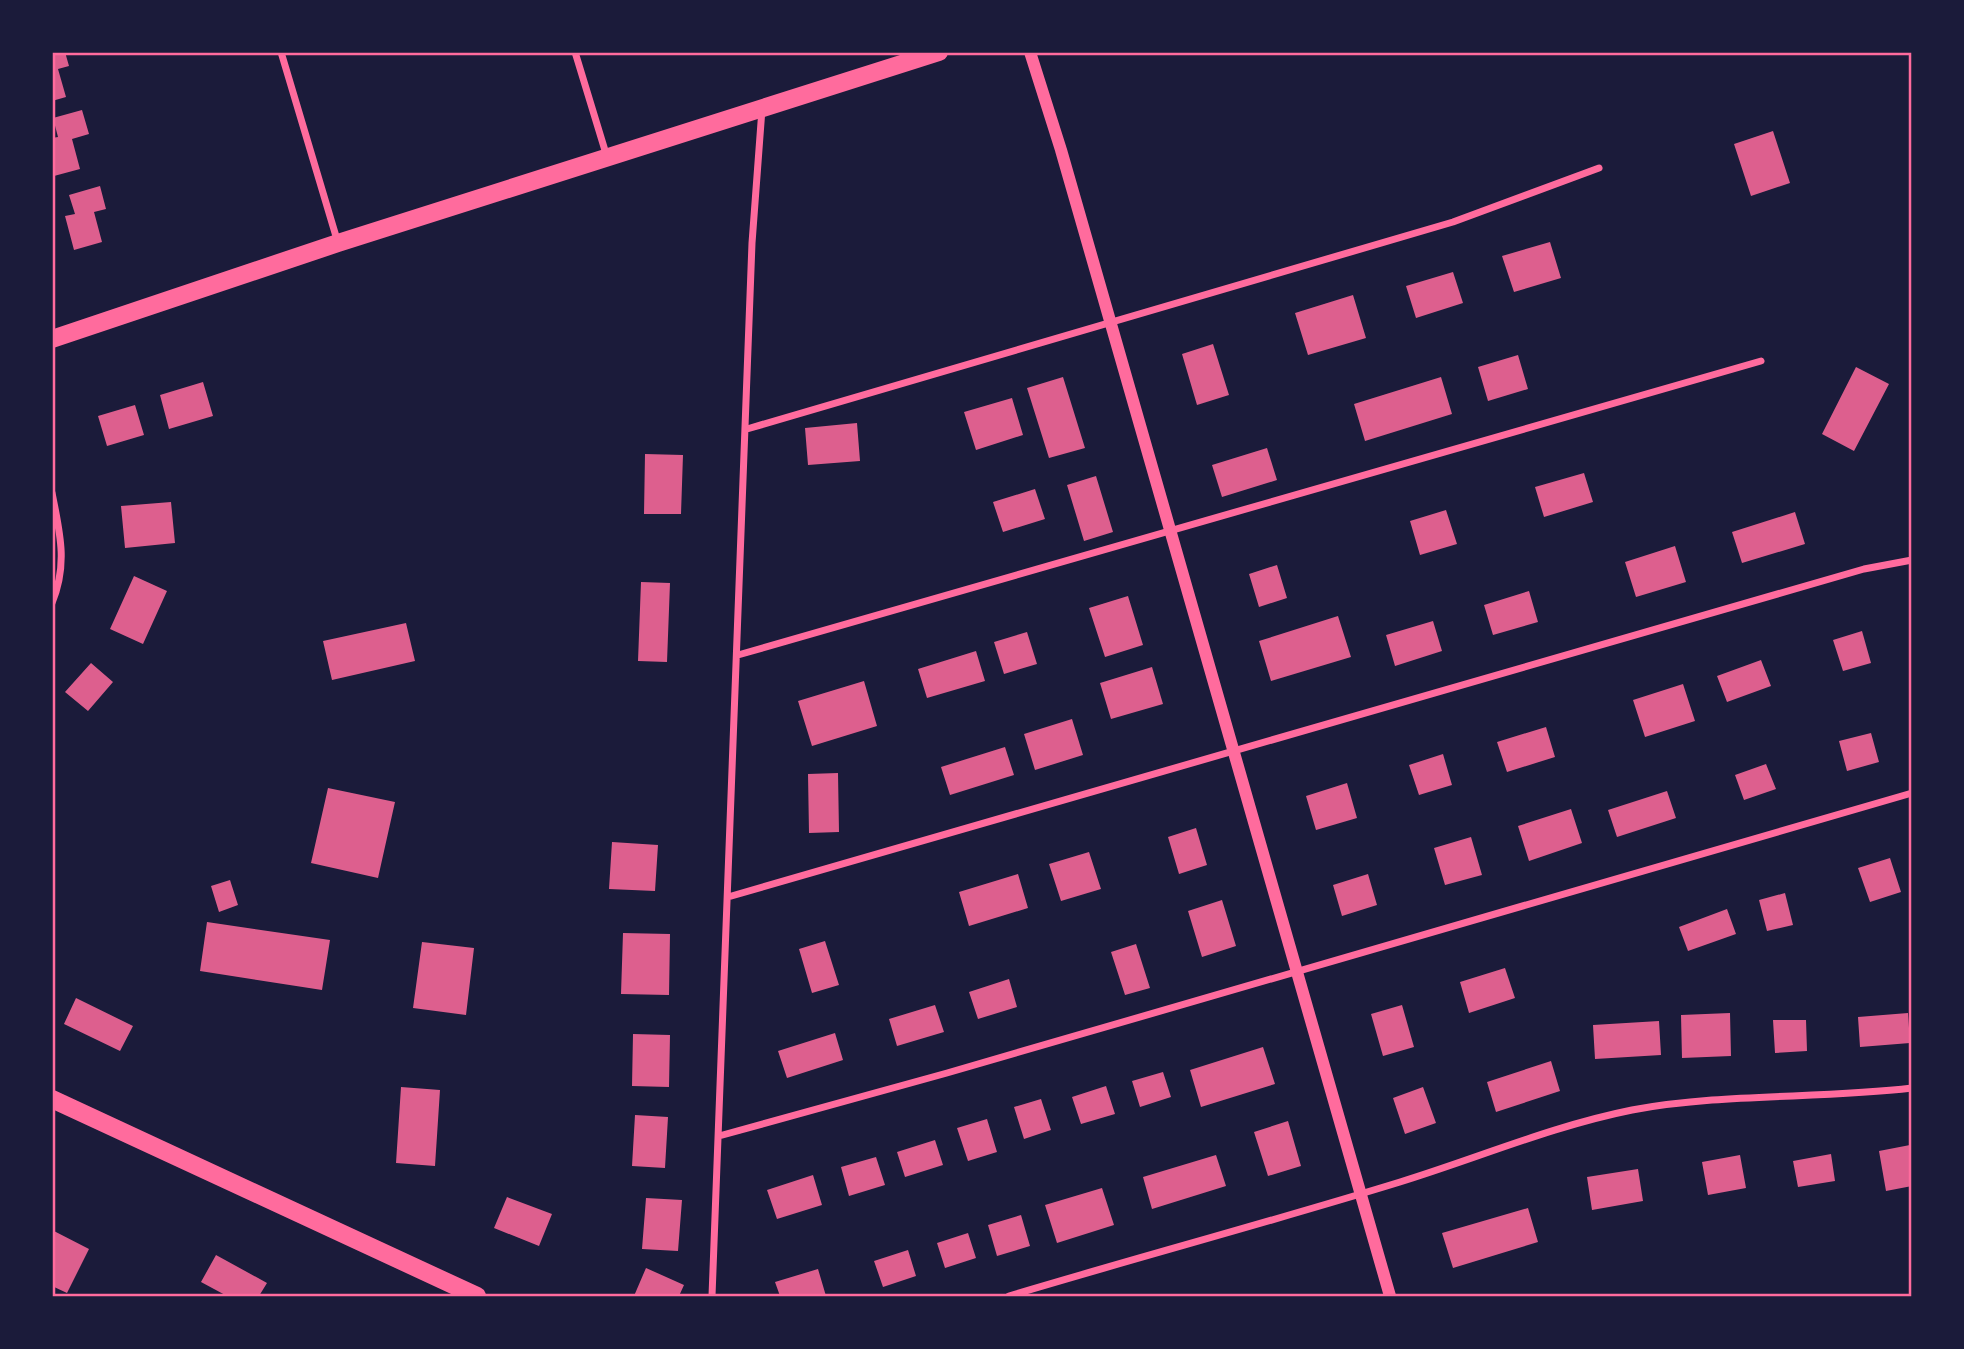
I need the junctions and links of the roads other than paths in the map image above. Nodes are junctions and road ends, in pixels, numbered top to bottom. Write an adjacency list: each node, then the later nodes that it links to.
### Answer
1 (281, 52): 8 (street)
2 (575, 52): 6 (street)
3 (939, 52): 5 (main road)
4 (1030, 52): 9 (street)
5 (762, 109): 6 (main road); 12 (street)
6 (607, 158): 8 (main road)
7 (1599, 168): 9 (street)
8 (338, 243): 10 (main road)
9 (1111, 325): 12 (street); 14 (street)
10 (52, 339)
11 (1761, 360): 14 (street)
12 (747, 429): 17 (street)
13 (52, 492): 16 (street)
14 (1171, 533): 17 (street); 18 (street)
15 (1912, 560): 18 (street)
16 (52, 603)
17 (738, 655): 20 (street)
18 (1234, 751): 20 (street); 21 (street)
19 (1912, 793): 21 (street)
20 (728, 897): 24 (street)
21 (1296, 970): 24 (street); 25 (street)
22 (1912, 1088): 25 (street)
23 (52, 1099): 26 (main road)
24 (719, 1136): 27 (street)
25 (1362, 1194): 28 (street); 29 (street)
26 (477, 1297)
27 (712, 1297)
28 (1009, 1297)
29 (1390, 1297)

